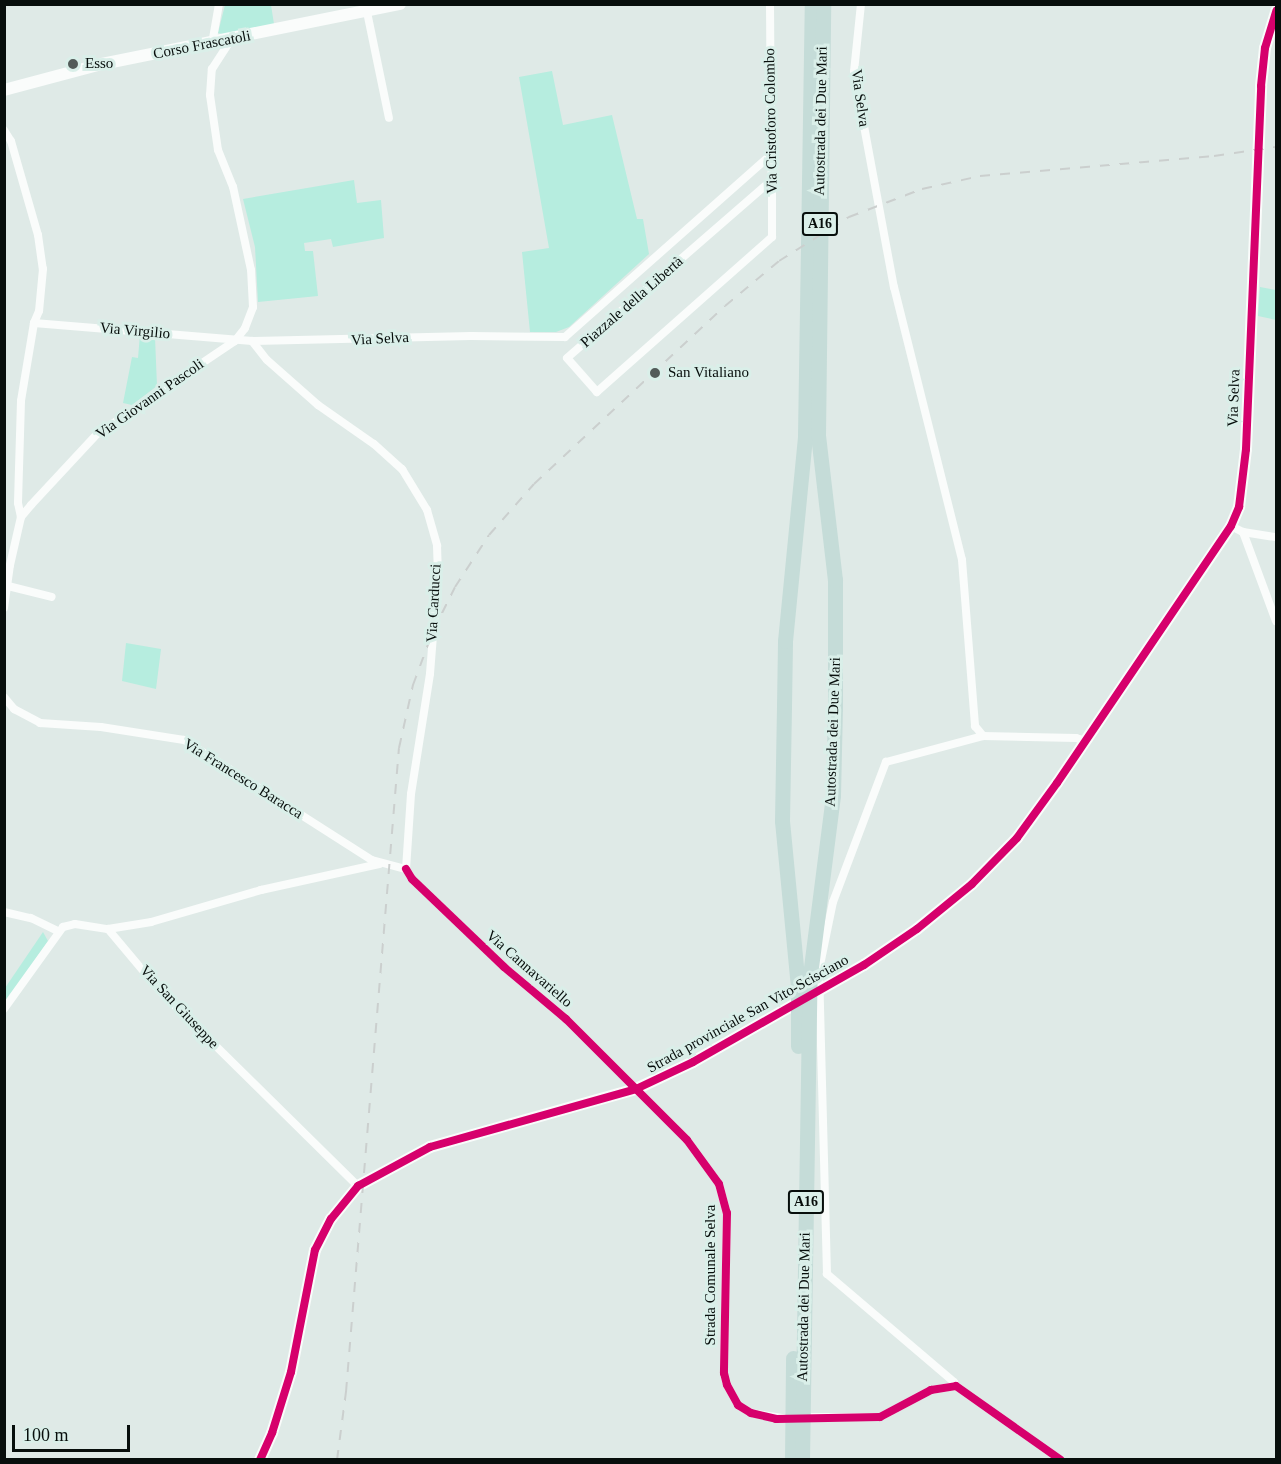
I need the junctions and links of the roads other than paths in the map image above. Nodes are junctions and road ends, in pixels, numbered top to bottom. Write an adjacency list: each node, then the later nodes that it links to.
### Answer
1 (219, 4): 10 (street)
2 (400, 4): 8 (street, Corso Frascatoli)
3 (770, 4): 14 (street, Via Cristoforo Colombo)
4 (812, 4): 43 (highway, Autostrada dei Due Mari / A16)
5 (823, 4): 44 (highway, Autostrada dei Due Mari / A16)
6 (861, 4): 29 (street, Via Selva)
7 (1276, 11): 21 (street, Via Selva)
8 (368, 12): 9 (street, Corso Frascatoli); 12 (street)
9 (232, 40): 10 (street, Corso Frascatoli); 18 (street)
10 (212, 44): 11 (street, Corso Frascatoli)
11 (4, 90)
12 (389, 118)
13 (4, 130): 17 (street)
14 (771, 154): 15 (street, Via Cristoforo Colombo); 19 (street, Via Selva)
15 (772, 180): 16 (street, Via Cristoforo Colombo); 16 (street, Piazzale della Libertà)
16 (772, 237)
17 (34, 323): 18 (street, Via Virgilio); 20 (street)
18 (235, 341): 19 (street, Via Selva); 20 (street, Via Giovanni Pascoli)
19 (252, 341): 32 (street, Via Carducci)
20 (21, 517): 24 (street)
21 (1231, 526): 22 (street); 30 (street, Via Selva)
22 (1243, 532): 23 (street); 27 (street)
23 (1276, 537)
24 (6, 586): 25 (street); 26 (street)
25 (52, 597)
26 (4, 608)
27 (1276, 621)
28 (4, 697): 31 (street, Via Francesco Baracca)
29 (983, 736): 30 (street); 39 (street)
30 (1086, 741): 37 (street, Strada provinciale San Vito-Scisciano)
31 (379, 864): 32 (street, Via Francesco Baracca); 34 (street)
32 (406, 869): 37 (street, Via Cannavariello)
33 (4, 912): 35 (street)
34 (108, 929): 35 (street); 38 (street, Via San Giuseppe)
35 (58, 932): 36 (street)
36 (4, 1009)
37 (636, 1089): 38 (street, Strada provinciale San Vito-Scisciano); 41 (street, Strada Comunale Selva)
38 (358, 1186): 42 (street, Strada provinciale San Vito-Scisciano)
39 (956, 1386): 40 (street); 45 (street)
40 (812, 1417)
41 (784, 1418)
42 (260, 1460)
43 (792, 1460)
44 (802, 1460)
45 (1061, 1460)

